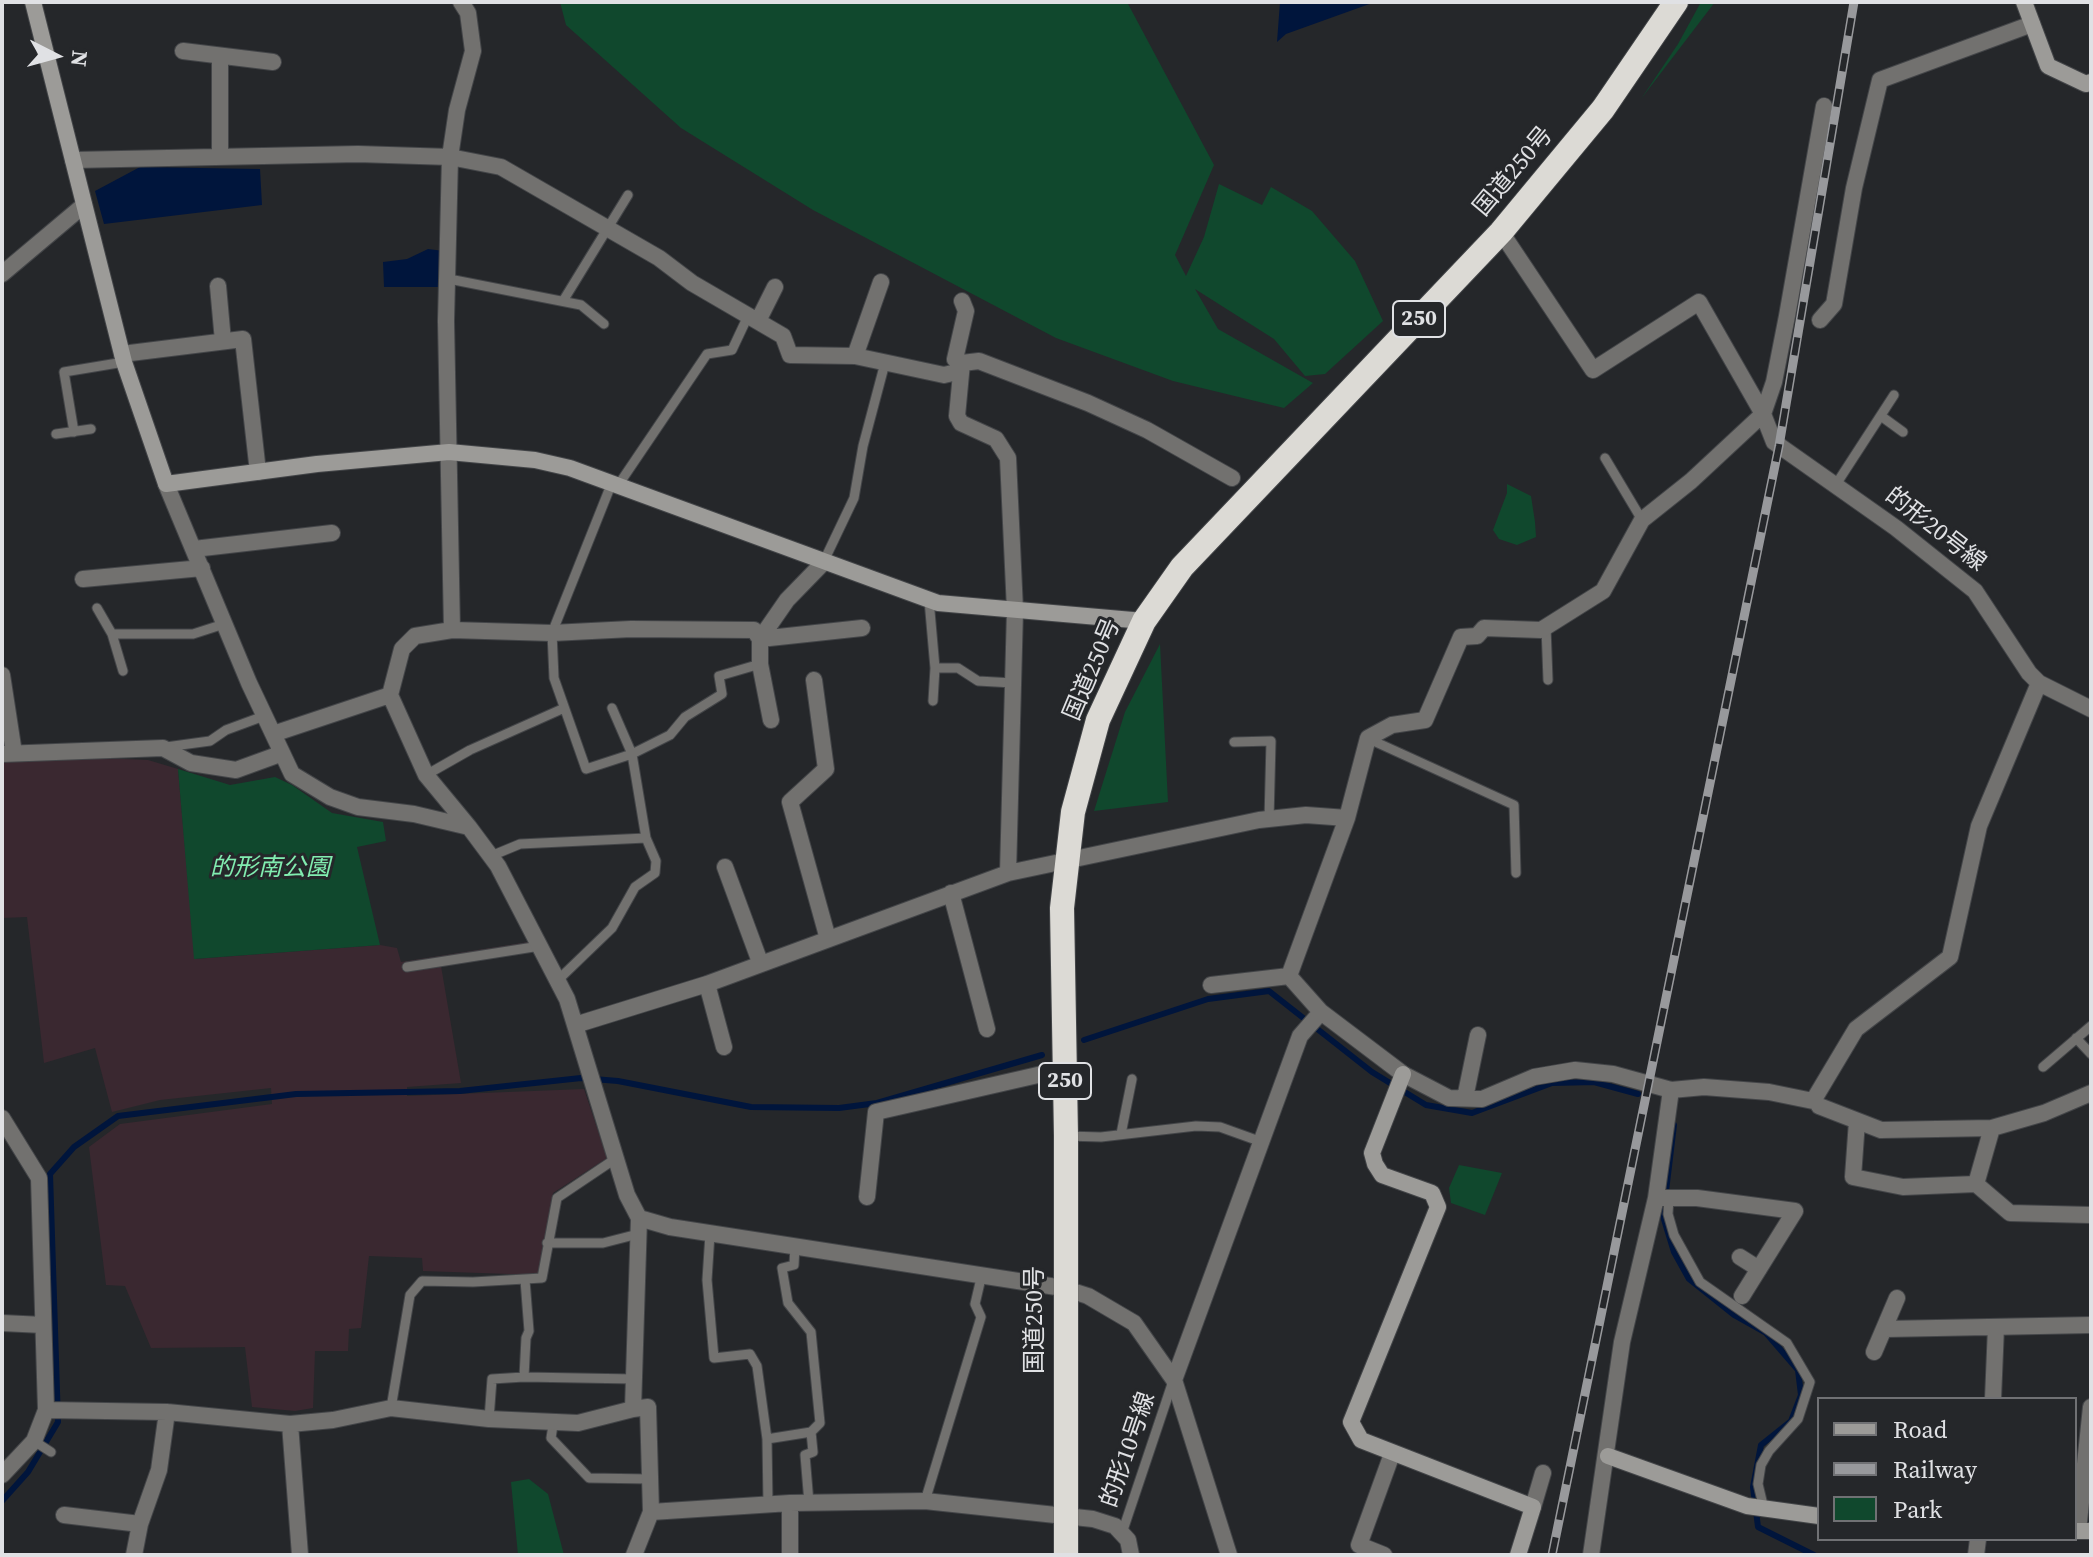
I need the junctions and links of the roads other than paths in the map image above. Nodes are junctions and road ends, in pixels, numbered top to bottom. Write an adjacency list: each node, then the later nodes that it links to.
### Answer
1 (33, 2): 13 (street)
2 (461, 2): 12 (street)
3 (1676, 2): 17 (highway, 国道250号 / 250)
4 (2024, 2): 5 (street)
5 (2032, 24): 9 (street); 26 (street)
6 (183, 51): 7 (street)
7 (220, 56): 8 (street); 11 (street)
8 (273, 62)
9 (2091, 82)
10 (1824, 106): 34 (street)
11 (220, 156): 12 (street); 13 (street)
12 (450, 157): 16 (street); 19 (street)
13 (73, 160): 15 (street)
14 (628, 195): 16 (lane)
15 (84, 205): 18 (street); 30 (street)
16 (610, 230): 23 (lane); 25 (street)
17 (1501, 232): 34 (street); 56 (highway, 国道250号 / 250)
18 (2, 274)
19 (449, 279): 23 (lane); 40 (street)
20 (881, 282): 29 (street)
21 (218, 286): 28 (street)
22 (775, 287): 25 (street)
23 (563, 301): 27 (lane)
24 (962, 301): 32 (street)
25 (753, 318): 29 (street); 45 (lane)
26 (1820, 320)
27 (604, 324)
28 (223, 341): 30 (street); 42 (street)
29 (855, 356): 31 (street)
30 (123, 358): 37 (lane); 44 (street)
31 (885, 363): 32 (street); 50 (lane)
32 (961, 367): 43 (street); 55 (street)
33 (1894, 395): 35 (lane)
34 (1763, 414): 46 (street, 的形20号線); 47 (street)
35 (1881, 416): 38 (lane); 46 (lane)
36 (91, 429): 37 (lane)
37 (74, 432): 39 (lane)
38 (1903, 432)
39 (56, 434)
40 (449, 452): 42 (street); 45 (street); 60 (street)
41 (1605, 458): 47 (lane)
42 (258, 472): 44 (street)
43 (1232, 478)
44 (166, 484): 49 (street)
45 (614, 486): 50 (street); 61 (lane)
46 (1835, 486): 71 (street, 的形20号線)
47 (1642, 520): 58 (street)
48 (332, 533): 49 (street)
49 (194, 549): 51 (street)
50 (823, 563): 53 (street); 63 (street)
51 (202, 568): 52 (street); 57 (street)
52 (83, 579)
53 (929, 600): 55 (street); 65 (lane)
54 (97, 608): 62 (lane)
55 (1015, 610): 56 (street); 70 (street)
56 (1144, 621): 92 (highway, 国道250号 / 250)
57 (224, 624): 62 (lane); 77 (street)
58 (1546, 627): 69 (lane); 80 (street)
59 (862, 628): 63 (street)
60 (452, 630): 61 (street); 72 (street)
61 (552, 633): 63 (street); 75 (lane)
62 (112, 634): 66 (lane)
63 (760, 639): 64 (street)
64 (760, 664): 78 (street); 85 (lane)
65 (935, 668): 70 (lane); 73 (lane)
66 (123, 671)
67 (2, 675): 83 (street)
68 (814, 680): 97 (street)
69 (1548, 680)
70 (1013, 683): 94 (street)
71 (2039, 683): 76 (street); 117 (street)
72 (390, 695): 79 (street); 86 (street)
73 (933, 701)
74 (612, 708): 85 (lane)
75 (562, 709): 85 (lane); 86 (lane)
76 (2091, 709)
77 (264, 716): 79 (street); 82 (lane)
78 (771, 720)
79 (273, 734): 84 (street)
80 (1368, 738): 87 (street); 95 (lane)
81 (1234, 742): 88 (lane)
82 (163, 748): 83 (street); 84 (street)
83 (8, 753)
84 (280, 754): 89 (street)
85 (632, 754): 90 (lane)
86 (426, 775): 89 (street)
87 (1347, 818): 88 (street); 101 (street)
88 (1269, 820): 92 (street)
89 (469, 827): 91 (street)
90 (646, 838): 91 (lane); 102 (lane)
91 (491, 856): 98 (street)
92 (1066, 861): 94 (street); 114 (highway, 国道250号 / 250)
93 (725, 867): 99 (street)
94 (1008, 873): 96 (street)
95 (1516, 873)
96 (951, 893): 97 (street); 108 (street)
97 (828, 939): 99 (street)
98 (540, 946): 100 (lane); 102 (street)
99 (760, 962): 103 (street)
100 (407, 967)
101 (1289, 976): 104 (street); 105 (street)
102 (558, 980): 106 (street)
103 (707, 984): 106 (street); 111 (street)
104 (1211, 985)
105 (1319, 1014): 115 (street); 126 (street)
106 (575, 1025): 127 (street)
107 (2091, 1026): 110 (lane)
108 (987, 1029)
109 (1478, 1035): 119 (street)
110 (2076, 1038): 112 (lane); 113 (lane)
111 (724, 1047)
112 (2091, 1054)
113 (2043, 1067)
114 (1064, 1069): 125 (highway, 国道250号 / 250); 129 (street)
115 (1402, 1076): 119 (street); 165 (street)
116 (1132, 1079): 124 (lane)
117 (1671, 1090): 119 (street); 130 (street)
118 (2091, 1093): 123 (street)
119 (1465, 1098)
120 (1819, 1106): 122 (street)
121 (2, 1118): 144 (street)
122 (1857, 1121): 123 (street); 128 (street)
123 (1992, 1128): 128 (street)
124 (1121, 1134): 125 (lane); 126 (lane)
125 (1066, 1136): 140 (highway, 国道250号 / 250)
126 (1259, 1141): 151 (street)
127 (615, 1159): 132 (street); 134 (lane)
128 (1976, 1184): 131 (street)
129 (867, 1197)
130 (1664, 1198): 137 (street); 166 (street); 175 (lane)
131 (2091, 1215)
132 (639, 1226): 133 (street); 134 (lane); 150 (street)
133 (710, 1234): 135 (street); 162 (lane)
134 (547, 1243): 139 (lane)
135 (795, 1246): 138 (street); 161 (lane)
136 (1740, 1257): 137 (street)
137 (1759, 1269): 141 (street)
138 (982, 1274): 140 (street); 170 (lane)
139 (525, 1280): 149 (lane); 154 (lane)
140 (1063, 1288): 151 (street); 178 (highway, 国道250号 / 250)
141 (1742, 1296)
142 (1897, 1298): 147 (street)
143 (2, 1323): 144 (street)
144 (43, 1325): 156 (street)
145 (2091, 1325): 146 (street)
146 (1996, 1327): 147 (street); 152 (street)
147 (1885, 1329): 148 (street)
148 (1874, 1352)
149 (524, 1377): 150 (lane); 158 (lane)
150 (634, 1379): 155 (street)
151 (1174, 1380): 182 (lane, 的形10号線); 189 (street)
152 (1993, 1397)
153 (2091, 1407): 181 (street)
154 (391, 1408): 158 (street); 160 (street)
155 (633, 1409): 159 (street); 169 (street)
156 (46, 1410): 157 (street); 163 (street)
157 (167, 1412): 160 (street); 180 (street)
158 (489, 1419): 159 (street)
159 (554, 1419): 169 (lane)
160 (290, 1424): 184 (street)
161 (811, 1432): 162 (lane); 172 (lane)
162 (767, 1439): 173 (lane)
163 (34, 1441): 164 (lane); 168 (street)
164 (51, 1452)
165 (1392, 1454): 174 (street); 190 (street)
166 (1608, 1456): 175 (street); 192 (street)
167 (1543, 1473): 174 (street)
168 (2, 1475)
169 (650, 1479): 176 (street)
170 (925, 1501): 172 (street); 178 (street)
171 (790, 1503): 172 (street); 173 (street); 186 (street)
172 (809, 1503)
173 (768, 1504): 176 (street)
174 (1533, 1507): 191 (street)
175 (1765, 1510): 179 (street)
176 (651, 1512): 185 (street)
177 (64, 1515): 180 (street)
178 (1064, 1516): 182 (street); 187 (highway, 国道250号 / 250)
179 (1817, 1516)
180 (140, 1524): 183 (street)
181 (2081, 1531)
182 (1122, 1533): 188 (street)
183 (134, 1555)
184 (300, 1555)
185 (634, 1555)
186 (790, 1555)
187 (1066, 1555)
188 (1131, 1555)
189 (1229, 1555)
190 (1384, 1555)
191 (1518, 1555)
192 (1591, 1555)

